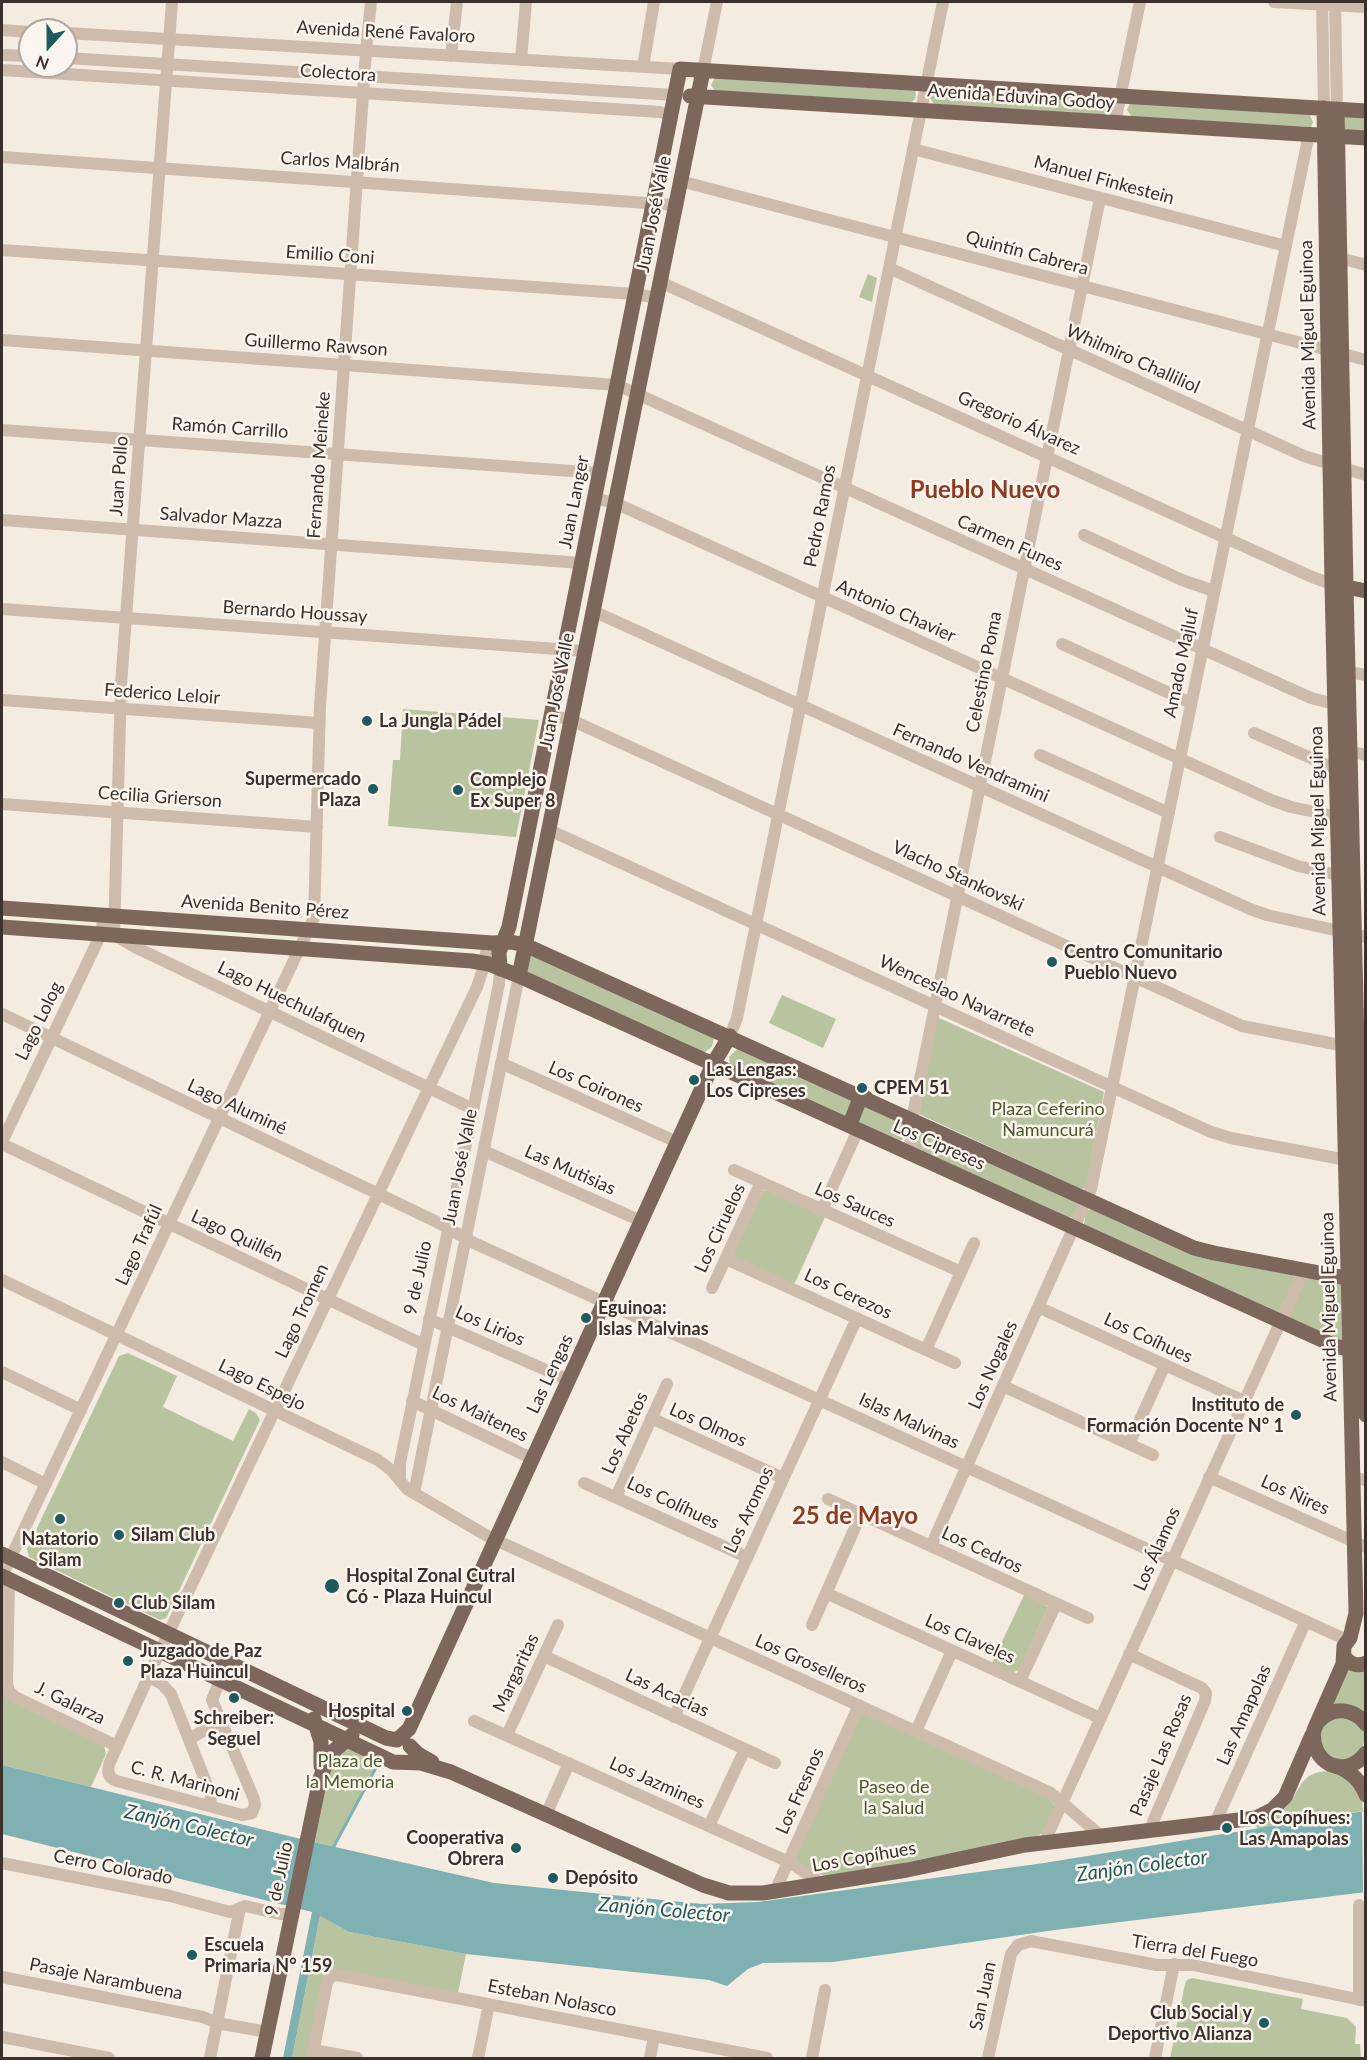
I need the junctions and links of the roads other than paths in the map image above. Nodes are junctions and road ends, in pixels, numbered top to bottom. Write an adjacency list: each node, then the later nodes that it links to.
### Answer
1 (172, 2): 16 (street, Juan Pollo)
2 (371, 2): 17 (street, Fernando Meineke)
3 (457, 2): 20 (street)
4 (526, 2): 22 (street)
5 (654, 2): 24 (street)
6 (717, 2): 27 (street, Juan José Valle)
7 (943, 2): 30 (street, Pedro Ramos)
8 (1140, 2): 33 (street)
9 (1274, 2): 10 (street)
10 (1322, 3): 11 (street); 35 (street, Avenida Miguel Eguinoa)
11 (1335, 3): 12 (street); 35 (street, Avenida Miguel Eguinoa)
12 (1365, 7)
13 (2, 30): 14 (street)
14 (18, 31)
15 (78, 34): 16 (street, Avenida René Favaloro)
16 (169, 39): 17 (street, Avenida René Favaloro); 23 (street, Juan Pollo)
17 (366, 51): 20 (street, Avenida René Favaloro); 28 (street, Fernando Meineke)
18 (2, 54): 19 (street)
19 (18, 55)
20 (451, 56): 22 (street, Avenida René Favaloro)
21 (78, 59): 23 (street)
22 (520, 60): 24 (street, Avenida René Favaloro)
23 (168, 64): 28 (street); 29 (street, Juan Pollo)
24 (643, 67): 25 (street, Avenida René Favaloro)
25 (680, 69): 27 (main road, Avenida René Favaloro); 32 (main road, Juan Langer)
26 (2, 70): 29 (street, Colectora)
27 (703, 70): 30 (main road, Avenida Eduvina Godoy); 34 (main road, Juan José Valle)
28 (364, 76): 31 (street, Fernando Meineke); 32 (street)
29 (166, 80): 31 (street, Colectora); 44 (street, Juan Pollo)
30 (926, 84): 33 (main road, Avenida Eduvina Godoy); 36 (street, Pedro Ramos)
31 (363, 93): 38 (street, Colectora); 46 (street, Fernando Meineke)
32 (675, 95): 34 (main road, Avenida Eduvina Godoy); 38 (main road, Juan Langer)
33 (1121, 95): 35 (main road, Avenida Eduvina Godoy); 39 (street)
34 (698, 96): 36 (main road, Avenida Eduvina Godoy); 45 (main road, Juan José Valle)
35 (1330, 109): 37 (main road, Avenida Eduvina Godoy); 40 (main road, Avenida Miguel Eguinoa)
36 (921, 110): 39 (main road, Avenida Eduvina Godoy); 42 (street, Pedro Ramos)
37 (1365, 111)
38 (671, 115): 48 (main road, Juan Langer)
39 (1115, 122): 40 (main road, Avenida Eduvina Godoy)
40 (1323, 135): 41 (main road, Avenida Eduvina Godoy); 51 (street, Amado Majluf); 53 (main road, Avenida Miguel Eguinoa); 66 (main road, Avenida Miguel Eguinoa)
41 (1365, 138)
42 (913, 149): 47 (street, Manuel Finkestein); 50 (street, Pedro Ramos)
43 (2, 157): 44 (street, Carlos Malbrán)
44 (160, 168): 46 (street, Carlos Malbrán); 54 (street, Juan Pollo)
45 (680, 181): 49 (main road, Juan José Valle); 50 (street, Quintín Cabrera)
46 (357, 182): 48 (street, Carlos Malbrán); 57 (street, Fernando Meineke)
47 (1100, 198): 51 (street, Manuel Finkestein); 59 (street, Celestino Poma)
48 (653, 204): 49 (street, Carlos Malbrán); 60 (main road, Juan Langer)
49 (675, 205): 58 (main road, Juan José Valle)
50 (895, 237): 56 (street, Pedro Ramos); 59 (street, Quintín Cabrera)
51 (1286, 246): 62 (street, Amado Majluf)
52 (2, 250): 54 (street, Emilio Coni)
53 (1340, 258): 55 (street); 66 (main road, Avenida Miguel Eguinoa)
54 (153, 260): 57 (street, Emilio Coni); 65 (street, Juan Pollo)
55 (1365, 265)
56 (889, 268): 64 (street, Whilmiro Challiliol); 69 (street, Pedro Ramos)
57 (350, 274): 60 (street, Emilio Coni); 68 (street, Fernando Meineke)
58 (660, 282): 61 (main road, Juan José Valle); 69 (street, Gregorio Álvarez)
59 (1082, 286): 62 (street, Quintín Cabrera); 64 (street, Celestino Poma)
60 (636, 294): 61 (street, Emilio Coni); 70 (main road, Juan Langer)
61 (657, 298): 70 (main road, Juan José Valle)
62 (1268, 334): 66 (street, Quintín Cabrera); 72 (street, Amado Majluf)
63 (2, 340): 65 (street, Guillermo Rawson)
64 (1069, 350): 72 (street, Whilmiro Challiliol); 75 (street, Celestino Poma)
65 (146, 351): 68 (street, Guillermo Rawson); 73 (street, Juan Pollo)
66 (1335, 352): 67 (street, Quintín Cabrera); 76 (main road, Avenida Miguel Eguinoa)
67 (1365, 360)
68 (344, 365): 70 (street, Guillermo Rawson); 74 (street, Fernando Meineke)
69 (867, 376): 75 (street, Gregorio Álvarez); 79 (street, Pedro Ramos)
70 (627, 389): 77 (main road, Juan Langer); 79 (street, Carmen Funes); 81 (main road, Juan José Valle)
71 (2, 430): 73 (street, Ramón Carrillo)
72 (1248, 430): 76 (street, Whilmiro Challiliol); 85 (street, Amado Majluf)
73 (140, 440): 74 (street, Ramón Carrillo); 83 (street, Juan Pollo)
74 (338, 454): 77 (street, Ramón Carrillo); 86 (street, Fernando Meineke)
75 (1047, 457): 85 (street, Gregorio Álvarez); 88 (street, Celestino Poma)
76 (1337, 466): 78 (street, Whilmiro Challiliol); 89 (main road, Avenida Miguel Eguinoa)
77 (599, 473): 80 (main road, Juan Langer)
78 (1365, 475)
79 (844, 487): 88 (street, Carmen Funes); 92 (street, Pedro Ramos)
80 (594, 498): 81 (street, Antonio Chavier); 87 (main road, Juan Langer)
81 (615, 503): 92 (street, Antonio Chavier); 94 (main road, Juan José Valle)
82 (2, 520): 83 (street, Salvador Mazza)
83 (133, 530): 86 (street, Salvador Mazza); 95 (street, Juan Pollo)
84 (1083, 535): 90 (street)
85 (1225, 538): 89 (street, Gregorio Álvarez); 90 (street, Amado Majluf)
86 (331, 545): 87 (street, Salvador Mazza); 96 (street, Fernando Meineke)
87 (581, 563): 99 (main road, Juan Langer)
88 (1024, 568): 98 (street, Carmen Funes); 103 (street, Celestino Poma)
89 (1339, 585): 91 (main road, Gregorio Álvarez); 101 (main road, Avenida Miguel Eguinoa); 107 (main road, Avenida Miguel Eguinoa)
90 (1215, 591): 98 (street, Amado Majluf)
91 (1365, 591)
92 (822, 597): 103 (street, Antonio Chavier); 106 (street, Pedro Ramos)
93 (2, 609): 95 (street, Bernardo Houssay)
94 (593, 611): 100 (main road, Juan José Valle); 106 (street, Fernando Vendramini)
95 (126, 618): 96 (street, Bernardo Houssay); 108 (street, Juan Pollo)
96 (325, 633): 99 (street, Bernardo Houssay); 111 (street, Fernando Meineke)
97 (1062, 644): 105 (street)
98 (1203, 649): 105 (street, Amado Majluf); 107 (street, Carmen Funes)
99 (564, 650): 100 (street, Bernardo Houssay); 109 (main road, Juan Langer)
100 (585, 651): 110 (main road, Juan José Valle)
101 (1348, 672): 102 (street); 107 (main road, Avenida Miguel Eguinoa)
102 (1365, 675)
103 (1001, 678): 116 (street, Antonio Chavier); 118 (street, Celestino Poma)
104 (2, 700): 108 (street, Federico Leloir)
105 (1191, 703): 116 (street, Amado Majluf)
106 (800, 705): 118 (street, Fernando Vendramini); 122 (street, Pedro Ramos)
107 (1342, 706): 113 (main road, Avenida Miguel Eguinoa)
108 (121, 709): 111 (street, Federico Leloir); 120 (street, Juan Pollo)
109 (551, 714): 110 (street, Vlacho Stankovski); 139 (main road, Juan Langer)
110 (571, 720): 122 (street, Vlacho Stankovski); 125 (main road, Juan José Valle)
111 (319, 723): 124 (street, Fernando Meineke)
112 (1254, 733): 117 (street)
113 (1343, 750): 115 (street); 117 (main road, Avenida Miguel Eguinoa); 123 (main road, Avenida Miguel Eguinoa)
114 (1040, 754): 121 (street)
115 (1365, 755)
116 (1180, 759): 121 (street, Amado Majluf); 123 (street, Antonio Chavier)
117 (1336, 769): 123 (main road, Avenida Miguel Eguinoa)
118 (980, 787): 128 (street, Fernando Vendramini); 130 (street, Celestino Poma)
119 (2, 804): 120 (street, Cecilia Grierson)
120 (118, 812): 124 (street, Cecilia Grierson); 132 (street, Juan Pollo)
121 (1169, 813): 128 (street, Amado Majluf)
122 (778, 814): 130 (street, Vlacho Stankovski); 133 (street, Pedro Ramos)
123 (1344, 818): 127 (main road, Avenida Miguel Eguinoa); 129 (main road, Avenida Miguel Eguinoa)
124 (317, 827): 135 (street, Fernando Meineke)
125 (549, 830): 133 (street, Wenceslao Navarrete); 140 (main road, Juan José Valle)
126 (1220, 837): 129 (street)
127 (1359, 846): 136 (main road, Avenida Miguel Eguinoa)
128 (1158, 867): 136 (street, Fernando Vendramini); 145 (street, Amado Majluf)
129 (1338, 876): 136 (main road, Avenida Miguel Eguinoa)
130 (957, 896): 145 (street, Vlacho Stankovski); 148 (street, Celestino Poma)
131 (2, 908): 132 (main road, Avenida Benito Pérez)
132 (110, 916): 135 (main road, Avenida Benito Pérez); 137 (street, Lago Lolog)
133 (756, 924): 148 (street, Wenceslao Navarrete); 151 (street, Pedro Ramos)
134 (2, 927): 137 (main road)
135 (309, 930): 138 (main road, Avenida Benito Pérez); 141 (street, Lago Trafúl)
136 (1353, 934): 153 (main road, Avenida Miguel Eguinoa)
137 (107, 935): 141 (main road); 149 (street, Lago Huechulafquen); 152 (street, Lago Lolog)
138 (488, 942): 139 (main road, Avenida Benito Pérez); 142 (street, Lago Tromen)
139 (504, 942): 140 (main road, Avenida Benito Pérez); 143 (main road, 9 de Julio)
140 (525, 945): 144 (main road, Juan José Valle); 151 (main road, Los Cipreses)
141 (300, 949): 142 (main road); 149 (street, Lago Trafúl)
142 (485, 963): 143 (main road); 146 (street, Lago Tromen)
143 (500, 969): 144 (main road, Los Cipreses); 147 (street, 9 de Julio)
144 (519, 976): 154 (street, Juan José Valle); 155 (main road, Los Cipreses)
145 (1135, 977): 153 (street, Vlacho Stankovski); 156 (street, Amado Majluf)
146 (477, 987): 147 (street); 157 (street, Lago Tromen)
147 (497, 995): 160 (street, 9 de Julio)
148 (935, 1006): 156 (street, Wenceslao Navarrete); 162 (street, Celestino Poma)
149 (270, 1012): 157 (street, Lago Huechulafquen); 161 (street, Lago Trafúl)
150 (2, 1014): 152 (street, Lago Aluminé)
151 (730, 1036): 155 (main road, Las Lengas); 158 (main road, Los Cipreses)
152 (51, 1038): 161 (street, Lago Aluminé); 165 (street, Lago Lolog)
153 (1350, 1047): 159 (main road, Avenida Miguel Eguinoa)
154 (501, 1063): 164 (street, Los Coirones); 166 (street, Juan José Valle)
155 (713, 1064): 163 (main road, Los Cipreses); 164 (main road, Las Lengas)
156 (1112, 1087): 168 (street, Wenceslao Navarrete); 172 (street, Amado Majluf)
157 (429, 1088): 160 (street, Lago Huechulafquen); 171 (street, Lago Tromen)
158 (866, 1098): 162 (main road, Los Cipreses); 163 (main road)
159 (1356, 1104): 168 (main road, Avenida Miguel Eguinoa)
160 (473, 1109): 177 (street, 9 de Julio)
161 (219, 1118): 171 (street, Lago Aluminé); 175 (street, Lago Trafúl)
162 (912, 1119): 167 (street, Celestino Poma); 172 (main road, Los Cipreses)
163 (856, 1129): 167 (main road, Los Cipreses); 173 (street)
164 (677, 1142): 174 (main road, Las Lengas)
165 (2, 1143): 175 (street, Lago Quillén)
166 (484, 1151): 174 (street, Las Mutisias); 177 (street, Juan José Valle)
167 (911, 1154): 176 (main road, Los Cipreses)
168 (1352, 1162): 184 (main road, Avenida Miguel Eguinoa)
169 (734, 1170): 170 (street, Los Sauces)
170 (761, 1182): 173 (street, Los Sauces); 179 (street, Los Ciruelos)
171 (378, 1194): 177 (street, Lago Aluminé); 186 (street, Lago Tromen)
172 (1087, 1199): 176 (street, Los Nogales); 180 (main road, Los Cipreses)
173 (822, 1210): 182 (street, Los Sauces)
174 (641, 1221): 187 (main road, Las Lengas)
175 (169, 1224): 186 (street, Lago Quillén); 193 (street, Lago Trafúl)
176 (1074, 1228): 188 (street, Los Nogales); 191 (main road, Los Cipreses)
177 (457, 1234): 187 (street, Islas Malvinas); 190 (street, 9 de Julio); 192 (street, Juan José Valle)
178 (974, 1243): 182 (street)
179 (726, 1258): 185 (street, Los Ciruelos); 189 (street, Los Cerezos)
180 (1304, 1270): 184 (main road, Los Cipreses); 191 (street, Los Álamos)
181 (2, 1271): 193 (street, Lago Espejo)
182 (961, 1272): 196 (street)
183 (2, 1280): 193 (street, Lago Espejo)
184 (1360, 1283): 195 (main road, Avenida Miguel Eguinoa)
185 (712, 1288)
186 (328, 1300): 194 (street, Lago Quillén); 206 (street, Lago Tromen)
187 (605, 1302): 200 (main road, Las Lengas); 203 (street, Islas Malvinas)
188 (1038, 1307): 198 (street, Los Coíhues); 202 (street, Los Nogales)
189 (856, 1318): 196 (street, Los Cerezos); 203 (street, Los Aromos)
190 (429, 1319): 192 (street, Los Lirios); 194 (street, 9 de Julio)
191 (1281, 1321): 195 (main road, Los Cipreses); 205 (street, Los Álamos)
192 (448, 1327): 200 (street, Los Lirios); 208 (street, Juan José Valle)
193 (118, 1331): 206 (street, Lago Espejo); 207 (street, Lago Trafúl)
194 (424, 1345): 204 (street, 9 de Julio)
195 (1357, 1348): 209 (main road, Avenida Miguel Eguinoa); 219 (main road, Avenida Miguel Eguinoa)
196 (926, 1350): 197 (street, Los Cerezos)
197 (955, 1363)
198 (1165, 1365): 205 (street, Los Coíhues); 211 (street)
199 (2, 1372): 207 (street)
200 (569, 1380): 214 (main road, Las Lengas)
201 (667, 1384): 210 (street, Los Abetos)
202 (1003, 1386): 211 (street); 216 (street, Los Nogales)
203 (819, 1400): 216 (street, Islas Malvinas); 218 (street, Los Aromos)
204 (412, 1401): 208 (street, Los Maitenes); 212 (street, 9 de Julio)
205 (1244, 1401): 217 (street, Los Álamos)
206 (277, 1407): 212 (street, Lago Espejo); 220 (street, Lago Espejo); 240 (street, Lago Tromen)
207 (81, 1410): 222 (street, Lago Trafúl)
208 (431, 1410): 214 (street, Los Maitenes); 223 (street, Juan José Valle)
209 (1365, 1415)
210 (651, 1418): 218 (street, Los Olmos); 224 (street, Los Abetos)
211 (1129, 1444): 213 (street)
212 (403, 1446): 220 (street, 9 de Julio)
213 (1153, 1455)
214 (533, 1459): 227 (main road, Las Lengas)
215 (2, 1462): 222 (street)
216 (967, 1467): 229 (street, Los Nogales); 232 (street, Islas Malvinas)
217 (1209, 1477): 228 (street, Los Ñires); 232 (street, Los Álamos)
218 (783, 1478): 231 (street, Los Aromos)
219 (1359, 1479): 228 (main road, Avenida Miguel Eguinoa)
220 (400, 1481): 223 (street, Lago Espejo)
221 (584, 1483): 224 (street, Los Colíhues)
222 (46, 1484): 230 (street, Lago Trafúl)
223 (414, 1493): 227 (street, Lago Espejo)
224 (616, 1497): 231 (street, Los Colíhues)
225 (828, 1499): 226 (street, Los Cedros)
226 (861, 1514): 229 (street, Los Cedros); 234 (street)
227 (496, 1540): 241 (street, Los Groselleros); 266 (main road, Las Lengas)
228 (1360, 1544): 242 (main road, Avenida Miguel Eguinoa)
229 (931, 1546): 235 (street, Los Cedros)
230 (6, 1556): 233 (street, Lago Trafúl); 240 (main road, Los Copíhues)
231 (747, 1557): 241 (street, Los Aromos)
232 (1172, 1560): 237 (street, Islas Malvinas); 245 (street, Los Álamos)
233 (4, 1577): 243 (main road, Los Copíhues); 267 (street, J. Galarza)
234 (826, 1593): 239 (street); 244 (street, Los Claveles)
235 (1056, 1604): 236 (street, Los Cedros); 251 (street)
236 (1088, 1618)
237 (1306, 1621): 242 (street, Islas Malvinas); 282 (street, Las Amapolas)
238 (558, 1625): 246 (street, Margaritas)
239 (812, 1625)
240 (169, 1634): 243 (street, Lago Tromen); 253 (main road, Los Copíhues)
241 (710, 1637): 252 (street, Los Groselleros); 254 (street, Los Aromos)
242 (1354, 1639): 247 (main road, Avenida Miguel Eguinoa)
243 (160, 1651): 249 (street, Lago Tromen); 250 (main road, Los Copíhues)
244 (952, 1651): 251 (street, Los Claveles); 262 (street)
245 (1129, 1654): 255 (street, Los Álamos); 284 (street, Pasaje Las Rosas)
246 (544, 1656): 254 (street, Las Acacias); 263 (street, Margaritas)
247 (1344, 1656): 248 (main road); 261 (main road, Avenida Miguel Eguinoa)
248 (1365, 1663)
249 (149, 1677): 264 (street); 267 (street, Lago Tromen)
250 (220, 1680): 258 (street); 260 (main road, Los Copíhues)
251 (1020, 1681): 255 (street, Los Claveles)
252 (859, 1705): 262 (street, Los Groselleros); 287 (street, Los Fresnos)
253 (330, 1711): 256 (main road, Los Copíhues); 260 (main road)
254 (674, 1716): 268 (street, Las Acacias)
255 (1100, 1718): 279 (street, Los Álamos)
256 (347, 1719): 265 (main road); 266 (main road, Los Copíhues)
257 (474, 1720): 263 (street, Los Jazmines)
258 (221, 1721): 264 (street); 280 (street, C. R. Marinoni)
259 (1365, 1724): 261 (main road)
260 (315, 1725): 265 (main road, Los Copíhues); 276 (main road, 9 de Julio)
261 (1315, 1728): 273 (main road); 277 (main road, Los Copíhues)
262 (916, 1731): 279 (street, Los Groselleros)
263 (507, 1735): 271 (street, Los Jazmines)
264 (189, 1739): 280 (street)
265 (348, 1740): 270 (main road, Los Copíhues); 276 (main road, 9 de Julio)
266 (404, 1740): 270 (main road); 270 (main road); 274 (main road, Los Copíhues)
267 (117, 1746): 275 (street, Lago Tromen)
268 (745, 1749): 272 (street, Las Acacias); 283 (street)
269 (1365, 1753): 273 (main road)
270 (399, 1762): 274 (main road, Los Copíhues)
271 (569, 1763): 281 (street); 283 (street, Los Jazmines)
272 (774, 1763)
273 (1335, 1766): 277 (main road, Los Copíhues); 278 (main road)
274 (451, 1772): 281 (main road, Los Copíhues)
275 (108, 1774): 280 (street, C. R. Marinoni)
276 (320, 1779): 293 (main road, 9 de Julio)
277 (1292, 1785): 282 (main road, Los Copíhues)
278 (1365, 1795)
279 (1063, 1802): 285 (street, Los Groselleros); 286 (street, Los Álamos)
280 (210, 1806)
281 (546, 1815): 290 (main road, Los Copíhues)
282 (1215, 1823): 284 (main road, Los Copíhues)
283 (709, 1826): 287 (street, Los Jazmines)
284 (1149, 1831): 285 (main road, Los Copíhues)
285 (1101, 1836): 286 (main road, Los Copíhues)
286 (1044, 1843): 289 (main road, Los Copíhues)
287 (788, 1862): 289 (street, Los Jazmines); 290 (street, Los Fresnos)
288 (2, 1863): 292 (street, Cerro Colorado)
289 (822, 1884): 290 (main road, Los Copíhues)
290 (775, 1891)
291 (1359, 1905): 298 (street)
292 (240, 1908): 293 (street, Cerro Colorado); 300 (street)
293 (291, 1913): 301 (main road, 9 de Julio)
294 (1018, 1945): 295 (street, Tierra del Fuego); 313 (street, San Juan)
295 (1174, 1964): 298 (street, Tierra del Fuego); 314 (street)
296 (2, 1977): 300 (street, Pasaje Narambuena)
297 (825, 1990): 312 (street)
298 (1362, 2000)
299 (489, 2004): 302 (street, Esteban Nolasco); 304 (street, Esteban Nolasco); 309 (street)
300 (217, 2023): 301 (street, Pasaje Narambuena); 306 (street)
301 (268, 2032): 307 (main road, 9 de Julio)
302 (654, 2036): 310 (street); 311 (street, Esteban Nolasco)
303 (2, 2037): 305 (street)
304 (313, 2054): 308 (street)
305 (109, 2058)
306 (210, 2058)
307 (262, 2058)
308 (357, 2058)
309 (478, 2058)
310 (650, 2058)
311 (767, 2058)
312 (812, 2058)
313 (988, 2058)
314 (1155, 2058)

